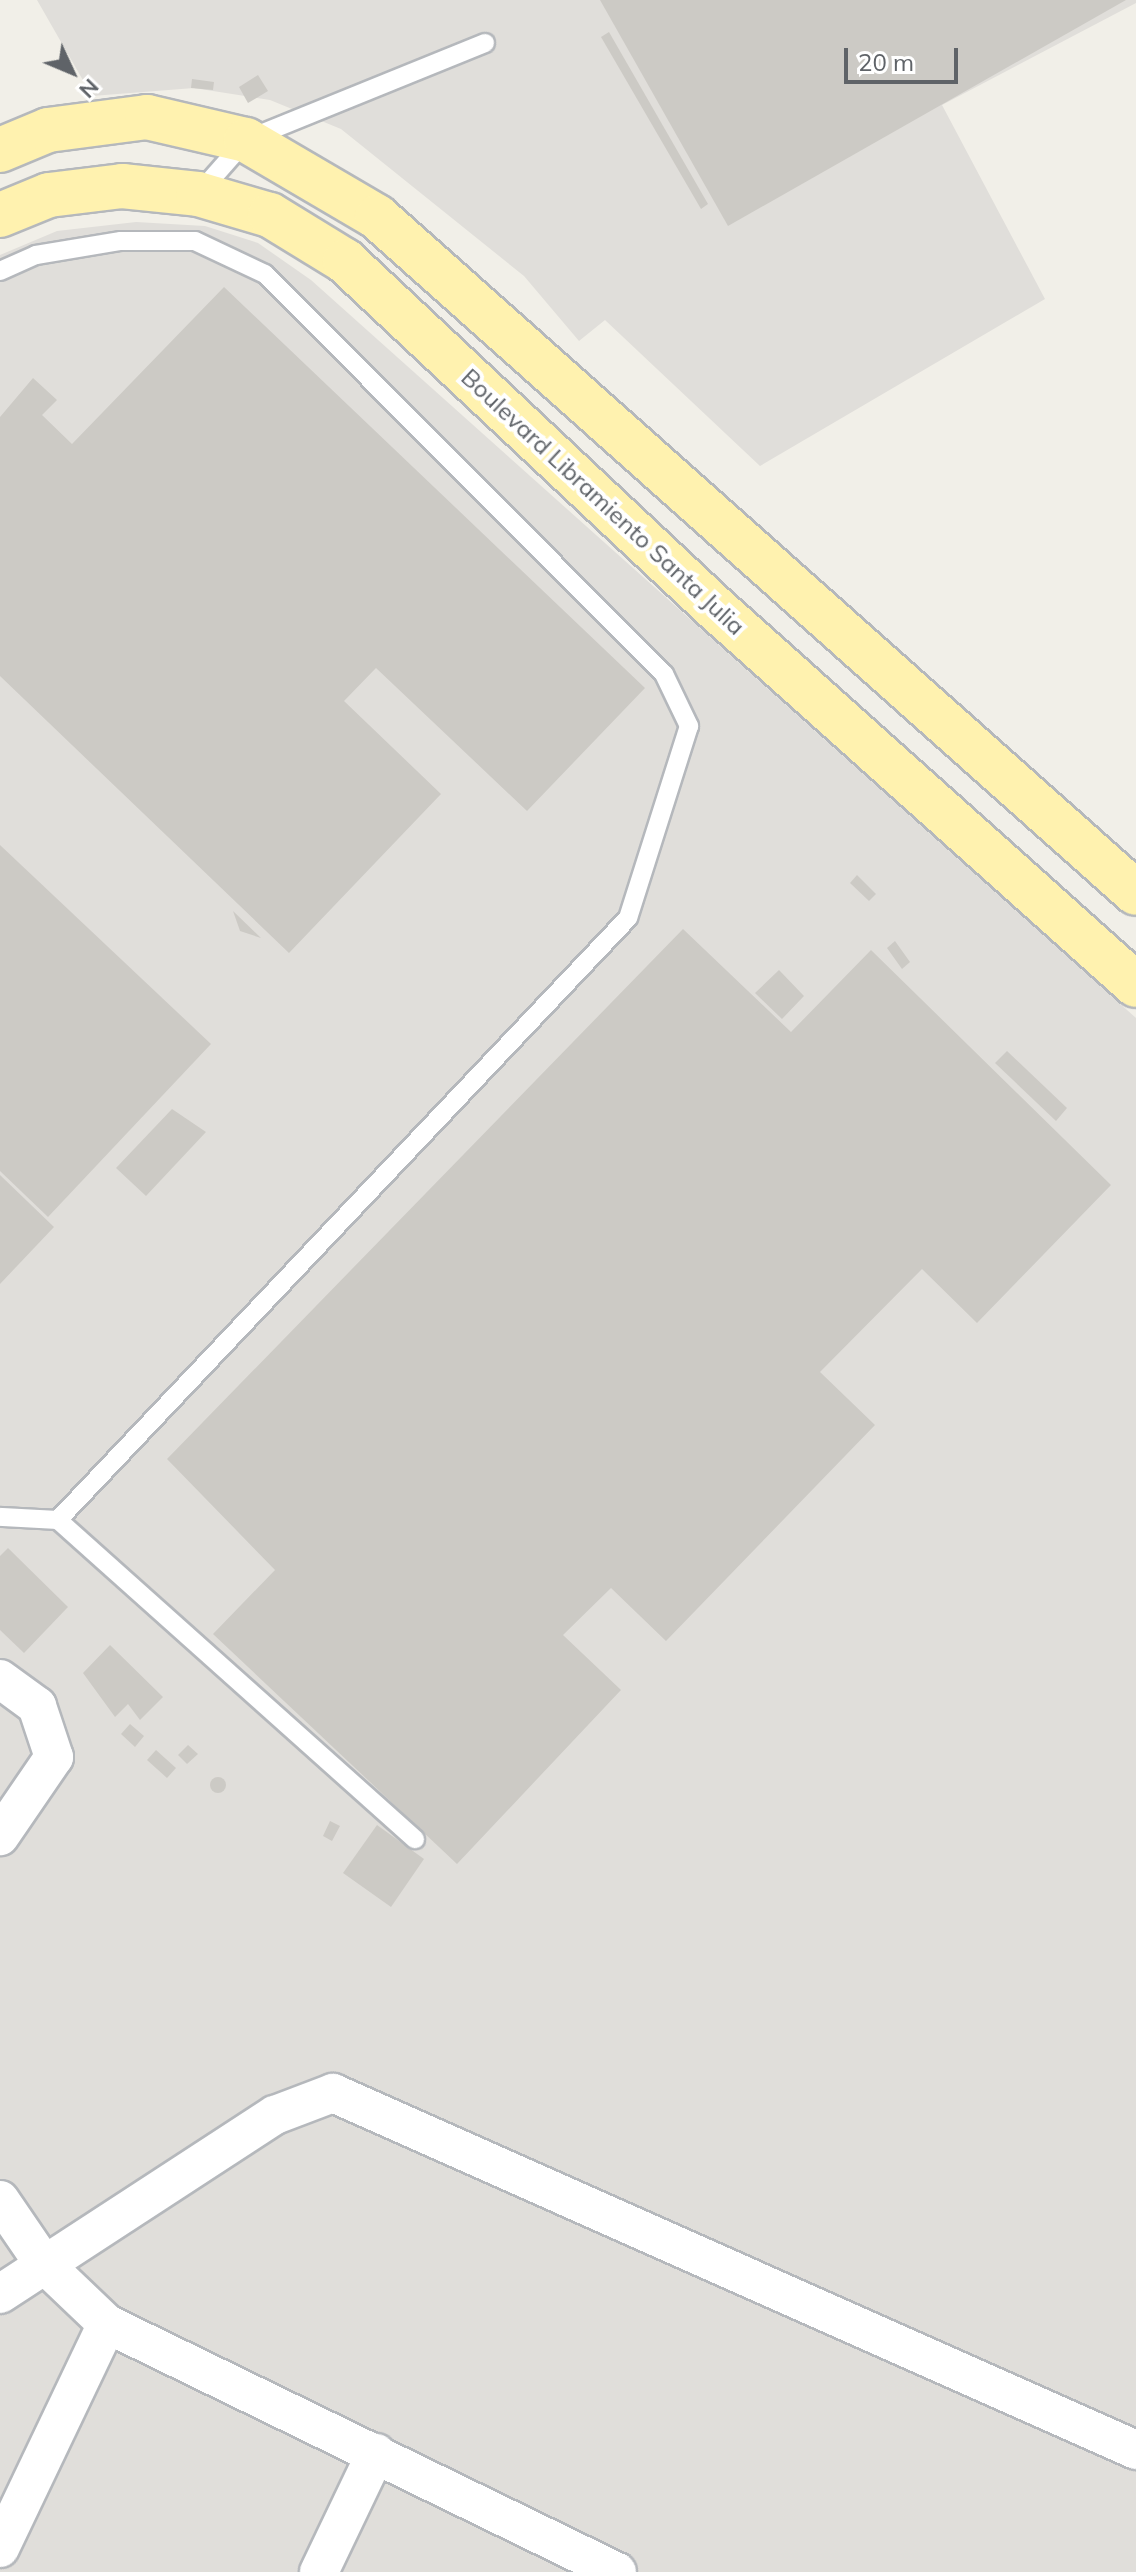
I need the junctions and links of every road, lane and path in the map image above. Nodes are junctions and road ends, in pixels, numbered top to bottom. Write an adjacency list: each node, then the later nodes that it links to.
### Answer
1 (485, 43): 2 (lane)
2 (246, 140): 3 (main road); 4 (lane); 7 (main road)
3 (0, 150)
4 (198, 194): 5 (main road, Boulevard Libramiento Santa Julia); 8 (main road, Boulevard Libramiento Santa Julia)
5 (0, 215)
6 (0, 271): 10 (lane)
7 (1136, 893)
8 (1136, 985)
9 (0, 1517): 10 (lane)
10 (58, 1520): 13 (lane)
11 (0, 1679): 12 (street)
12 (0, 1836)
13 (415, 1839)
14 (0, 2200): 15 (street)
15 (43, 2263): 16 (street); 17 (street); 18 (street)
16 (0, 2294)
17 (107, 2324): 19 (street); 20 (street)
18 (1136, 2450)
19 (376, 2453): 21 (street); 22 (street)
20 (0, 2548)
21 (319, 2572)
22 (617, 2572)

